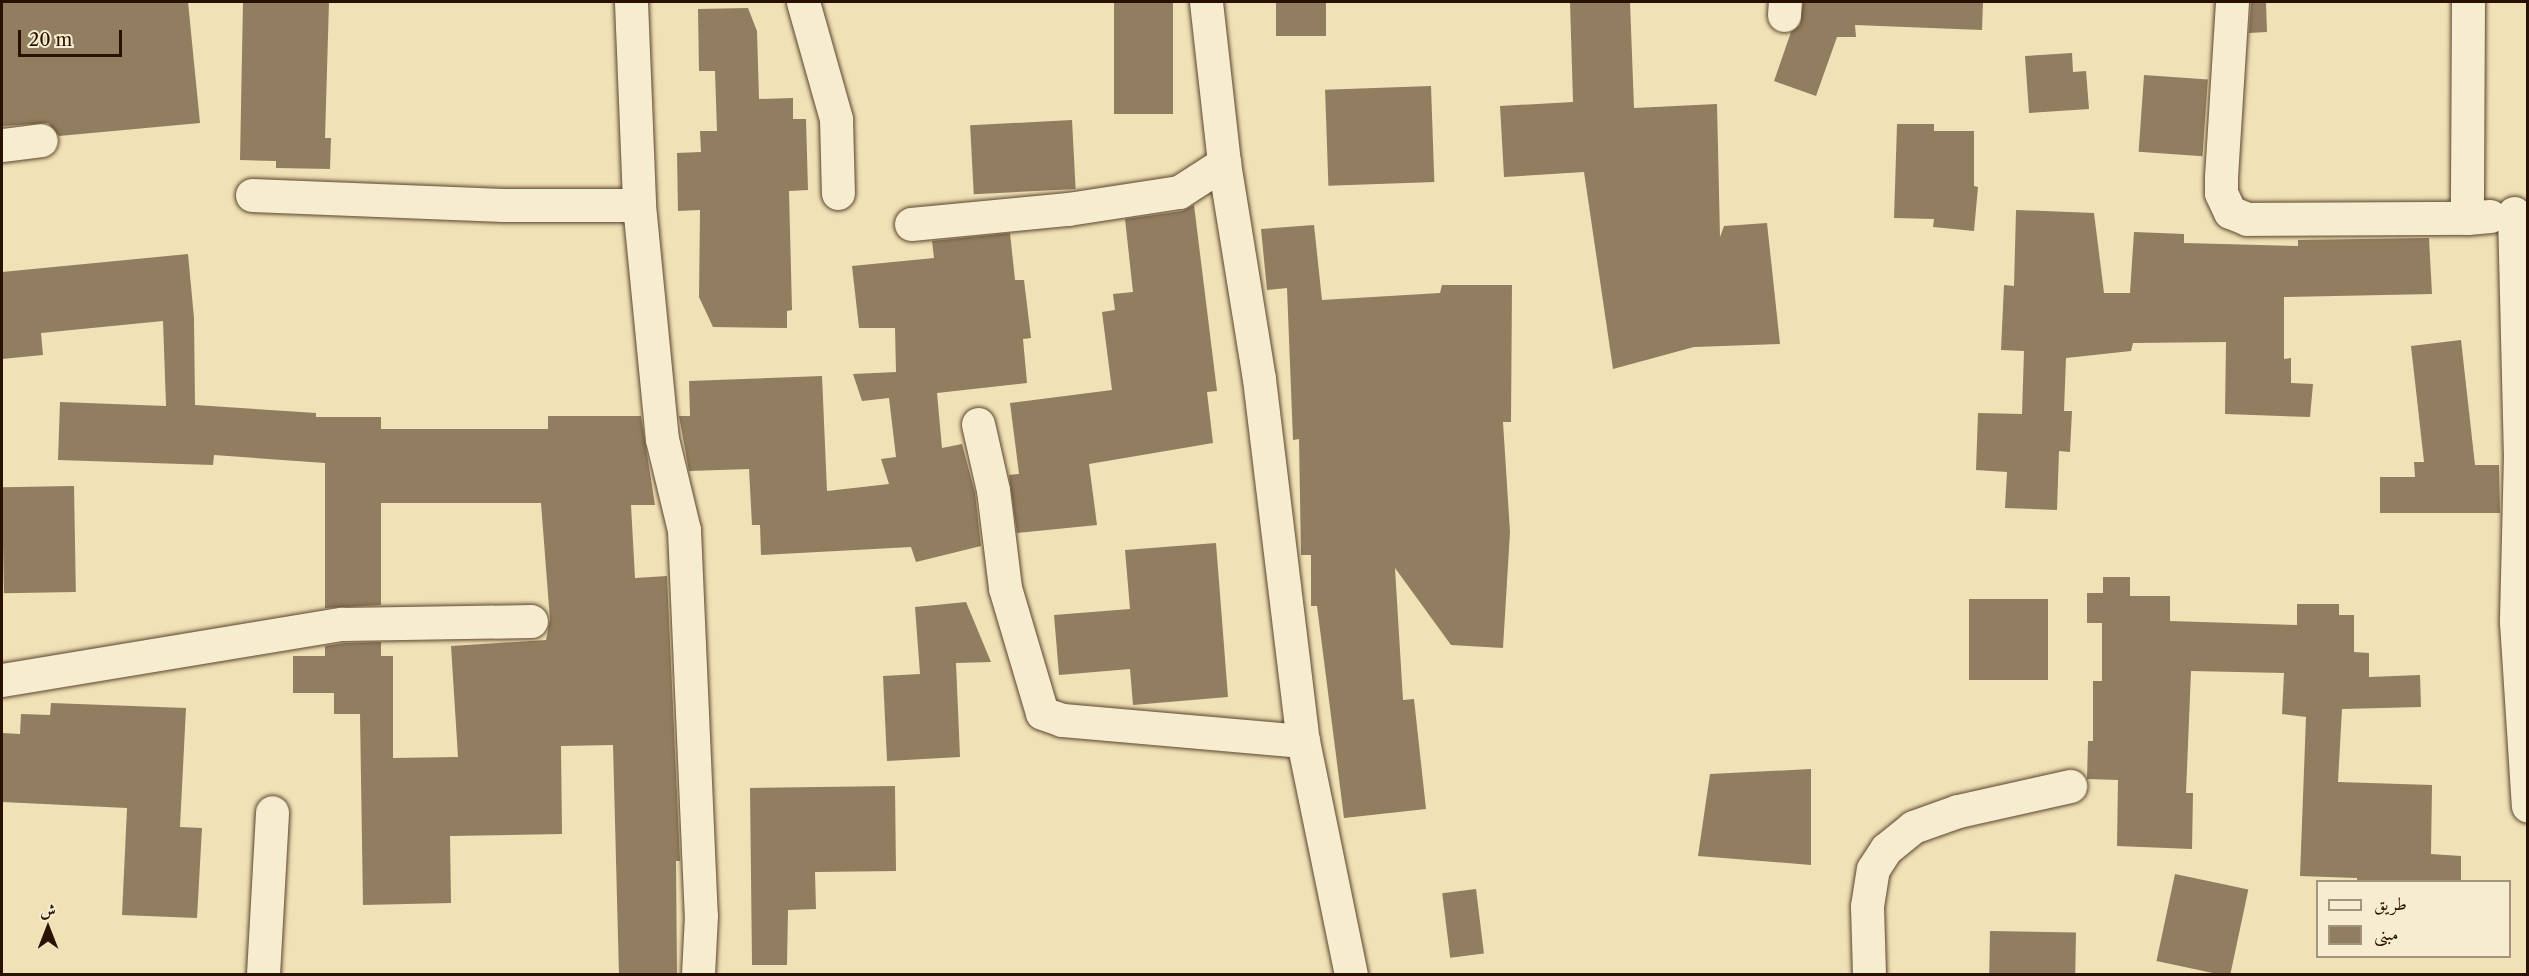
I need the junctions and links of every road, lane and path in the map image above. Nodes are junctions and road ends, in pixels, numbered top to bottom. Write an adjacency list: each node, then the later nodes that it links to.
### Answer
1 (631, 2): 11 (street)
2 (803, 2): 9 (street)
3 (1206, 2): 8 (street)
4 (2232, 2): 13 (street)
5 (2469, 2): 13 (street)
6 (41, 140): 7 (street)
7 (2, 145)
8 (1224, 162): 14 (street); 18 (street)
9 (838, 193)
10 (252, 195): 11 (street)
11 (639, 205): 23 (street)
12 (2521, 214): 13 (street); 20 (street)
13 (2467, 218)
14 (911, 224)
15 (978, 424): 18 (street)
16 (531, 621): 17 (street)
17 (2, 680)
18 (1303, 741): 24 (street)
19 (2070, 786): 25 (street)
20 (2528, 806)
21 (272, 812): 22 (street)
22 (263, 975)
23 (698, 975)
24 (1351, 975)
25 (1869, 975)

